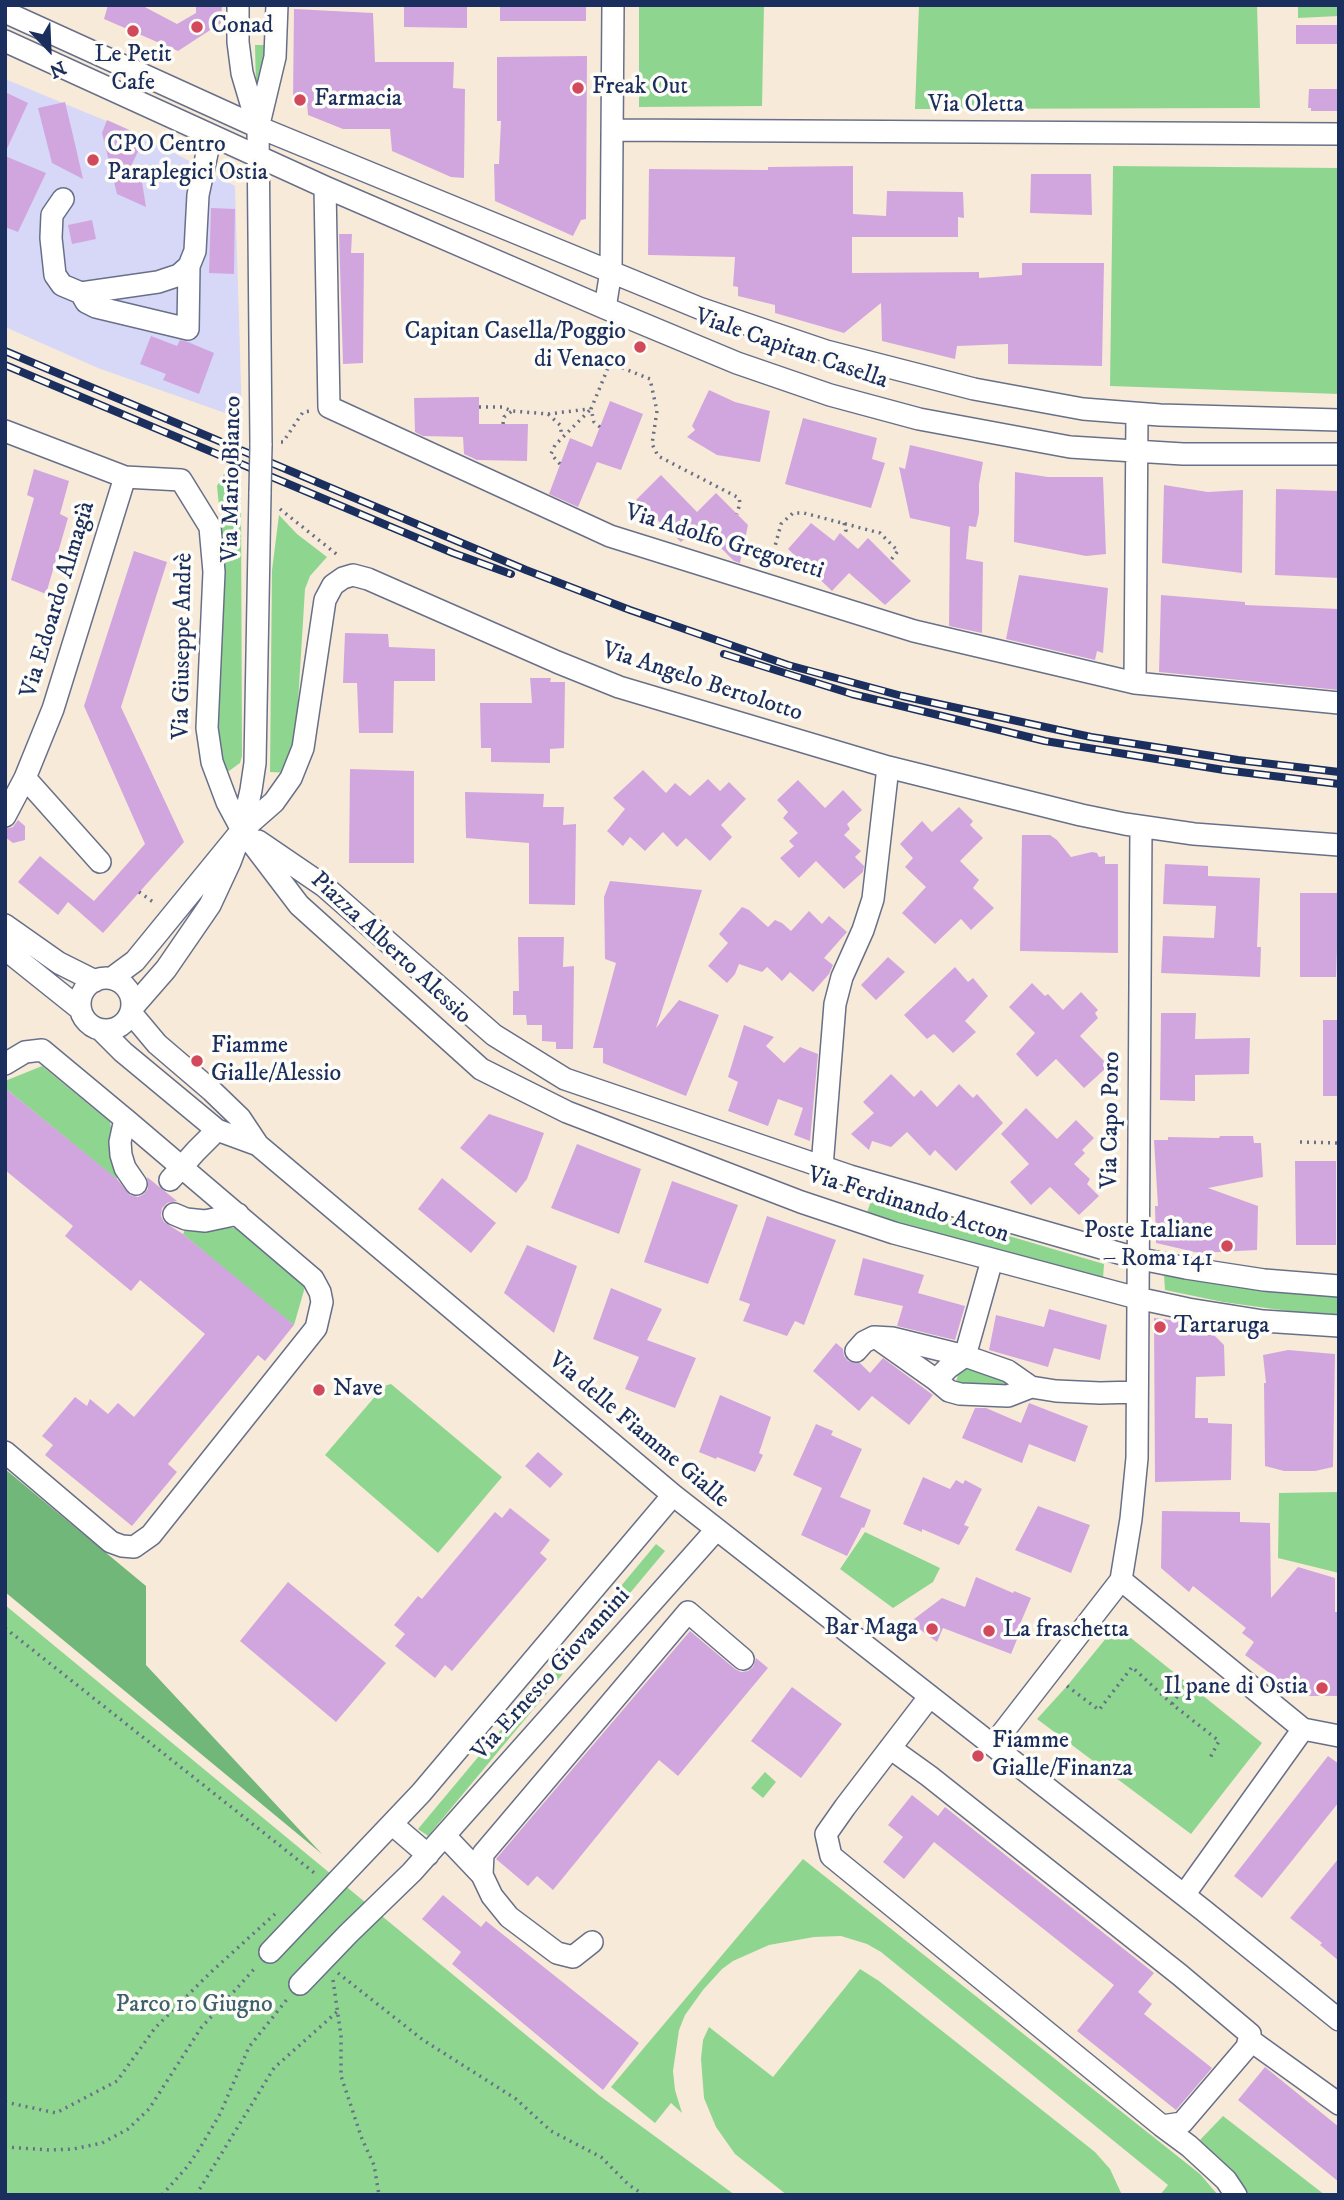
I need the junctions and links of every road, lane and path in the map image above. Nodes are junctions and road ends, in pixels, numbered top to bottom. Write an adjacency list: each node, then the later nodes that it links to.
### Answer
1 (238, 5): 6 (street)
2 (277, 5): 6 (street)
3 (613, 5): 7 (street)
4 (5, 12): 6 (street, Viale Capitan Casella)
5 (5, 41): 9 (street, Viale Capitan Casella)
6 (258, 127): 10 (street, Via Mario Bianco); 14 (street, Viale Capitan Casella)
7 (613, 130): 8 (street, Via Oletta); 14 (street)
8 (1339, 134)
9 (211, 135): 10 (street, Viale Capitan Casella); 13 (street)
10 (260, 156): 11 (street, Viale Capitan Casella); 30 (street, Via Mario Bianco)
11 (325, 187): 16 (street, Viale Capitan Casella); 19 (street)
12 (63, 199): 15 (street)
13 (189, 266): 15 (street); 15 (street)
14 (611, 271): 16 (street); 24 (street, Viale Capitan Casella)
15 (81, 293)
16 (605, 308): 31 (street, Viale Capitan Casella)
17 (611, 355): 18 (path)
18 (610, 363): 21 (path); 36 (path)
19 (329, 407): 30 (path); 43 (street, Via Adolfo Gregoretti)
20 (479, 407): 22 (path)
21 (591, 409): 23 (path); 27 (path); 29 (path)
22 (512, 411): 23 (path); 26 (path)
23 (548, 414): 29 (path)
24 (1137, 414): 25 (street, Viale Capitan Casella); 31 (street)
25 (1339, 420)
26 (503, 424)
27 (600, 427)
28 (5, 432): 34 (street, Via Giuseppe Andrè)
29 (562, 436): 33 (path)
30 (261, 445): 35 (street, Via Mario Bianco, bridge)
31 (1136, 452): 32 (street, Viale Capitan Casella); 43 (street)
32 (1339, 454)
33 (560, 464)
34 (125, 477): 38 (street, Via Giuseppe Andrè); 46 (street, Via Edoardo Almagià)
35 (260, 492): 38 (path); 42 (path); 49 (street, Via Mario Bianco)
36 (737, 514)
37 (844, 523): 39 (path); 40 (path); 41 (path)
38 (210, 527): 49 (street, Via Giuseppe Andrè)
39 (844, 536)
40 (890, 561)
41 (770, 567)
42 (368, 579): 45 (street, Via Angelo Bertolotto); 49 (street)
43 (1135, 683): 44 (street, Via Adolfo Gregoretti)
44 (1339, 703)
45 (888, 766): 48 (street, Via Angelo Bertolotto); 66 (street, Via Ferdinando Acton)
46 (25, 778): 47 (street, Via Edoardo Almagià); 51 (street)
47 (5, 816)
48 (1141, 827): 50 (street, Via Angelo Bertolotto); 71 (street, Via Capo Poro)
49 (242, 830): 54 (street); 56 (street); 58 (street, Piazza Alberto Alessio); 60 (street, Piazza Alberto Alessio)
50 (1339, 845)
51 (100, 862)
52 (5, 925): 54 (street)
53 (5, 949): 55 (street)
54 (104, 980): 55 (street); 56 (street)
55 (80, 1009): 57 (street)
56 (132, 1011): 57 (street); 65 (street, Via delle Fiamme Gialle)
57 (100, 1030): 62 (street, Via delle Fiamme Gialle)
58 (494, 1035): 66 (street, Via Ferdinando Acton)
59 (5, 1064): 61 (street)
60 (481, 1069): 72 (street, Via Ferdinando Acton)
61 (125, 1119): 67 (street); 68 (street)
62 (217, 1130): 65 (street, Via delle Fiamme Gialle); 67 (street)
63 (1300, 1142): 64 (path)
64 (1339, 1143)
65 (258, 1145): 83 (street, Via delle Fiamme Gialle)
66 (822, 1167): 71 (street, Via Ferdinando Acton)
67 (176, 1173): 70 (street)
68 (136, 1184)
69 (174, 1214): 70 (street)
70 (238, 1214): 82 (street)
71 (1136, 1258): 73 (street, Via Ferdinando Acton); 74 (street, Via Capo Poro)
72 (992, 1260): 74 (street, Via Ferdinando Acton); 78 (street)
73 (1339, 1286)
74 (1137, 1298): 75 (street, Via Ferdinando Acton); 81 (street, Via Capo Poro)
75 (1339, 1326)
76 (874, 1337): 77 (street); 78 (street); 79 (street)
77 (856, 1351)
78 (965, 1356): 79 (street); 80 (street)
79 (936, 1380): 80 (street)
80 (1031, 1387): 81 (street)
81 (1137, 1392): 85 (street, Via Capo Poro)
82 (5, 1452)
83 (673, 1495): 84 (street, Via delle Fiamme Gialle); 97 (street, Via Ernesto Giovannini)
84 (716, 1530): 90 (street, Via delle Fiamme Gialle); 98 (street, Via Ernesto Giovannini)
85 (1121, 1580): 92 (street); 94 (street)
86 (5, 1628): 101 (path)
87 (743, 1659): 100 (street)
88 (1186, 1684): 91 (path)
89 (1067, 1686): 91 (path)
90 (930, 1696): 94 (street, Via delle Fiamme Gialle); 95 (street)
91 (1172, 1704): 96 (path)
92 (1303, 1729): 93 (street); 102 (street)
93 (1339, 1736)
94 (993, 1745): 102 (street, Via delle Fiamme Gialle)
95 (890, 1748): 109 (street); 112 (street)
96 (1210, 1758)
97 (393, 1825): 99 (street); 101 (street, Via Ernesto Giovannini)
98 (445, 1836): 99 (street, Via Ernesto Giovannini); 100 (street)
99 (428, 1855): 106 (street, Via Ernesto Giovannini)
100 (482, 1875): 104 (street)
101 (332, 1888): 103 (street, Via Ernesto Giovannini)
102 (1184, 1895): 108 (street)
103 (290, 1914): 105 (street, Via Ernesto Giovannini); 110 (path)
104 (592, 1942)
105 (270, 1952): 113 (path)
106 (300, 1984): 114 (path)
107 (338, 2011): 115 (path); 116 (path); 117 (path)
108 (1339, 2020)
109 (1250, 2040): 111 (street); 112 (street)
110 (5, 2102)
111 (1339, 2104)
112 (1163, 2126): 118 (street)
113 (5, 2147)
114 (162, 2195)
115 (196, 2195)
116 (379, 2195)
117 (644, 2195)
118 (1236, 2195)

